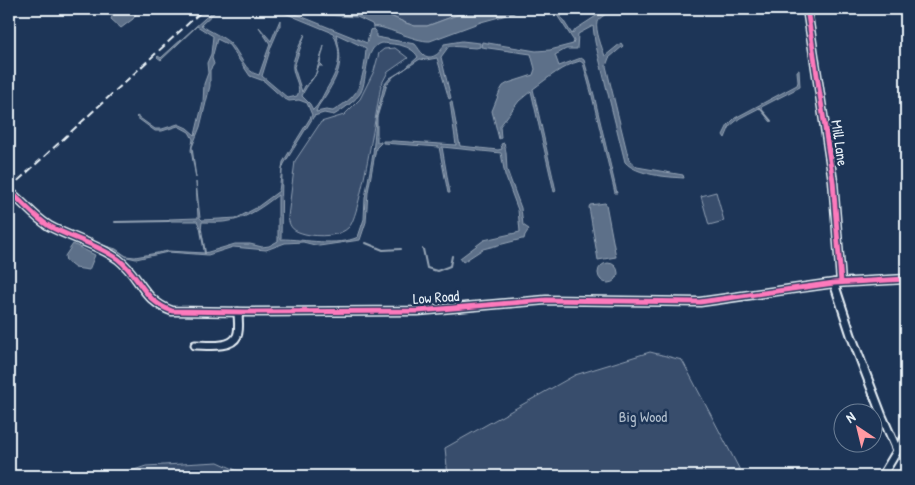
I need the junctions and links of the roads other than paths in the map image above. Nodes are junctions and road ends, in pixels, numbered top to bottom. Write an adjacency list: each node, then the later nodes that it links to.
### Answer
1 (807, 9): 4 (street, Mill Lane)
2 (9, 191): 5 (street, Low Road)
3 (906, 279): 4 (street, Low Road)
4 (838, 282): 5 (street, Low Road); 8 (street, Mill Lane)
5 (238, 312): 6 (street)
6 (195, 345)
7 (906, 436): 8 (street)
8 (897, 450): 9 (street)
9 (882, 476)

